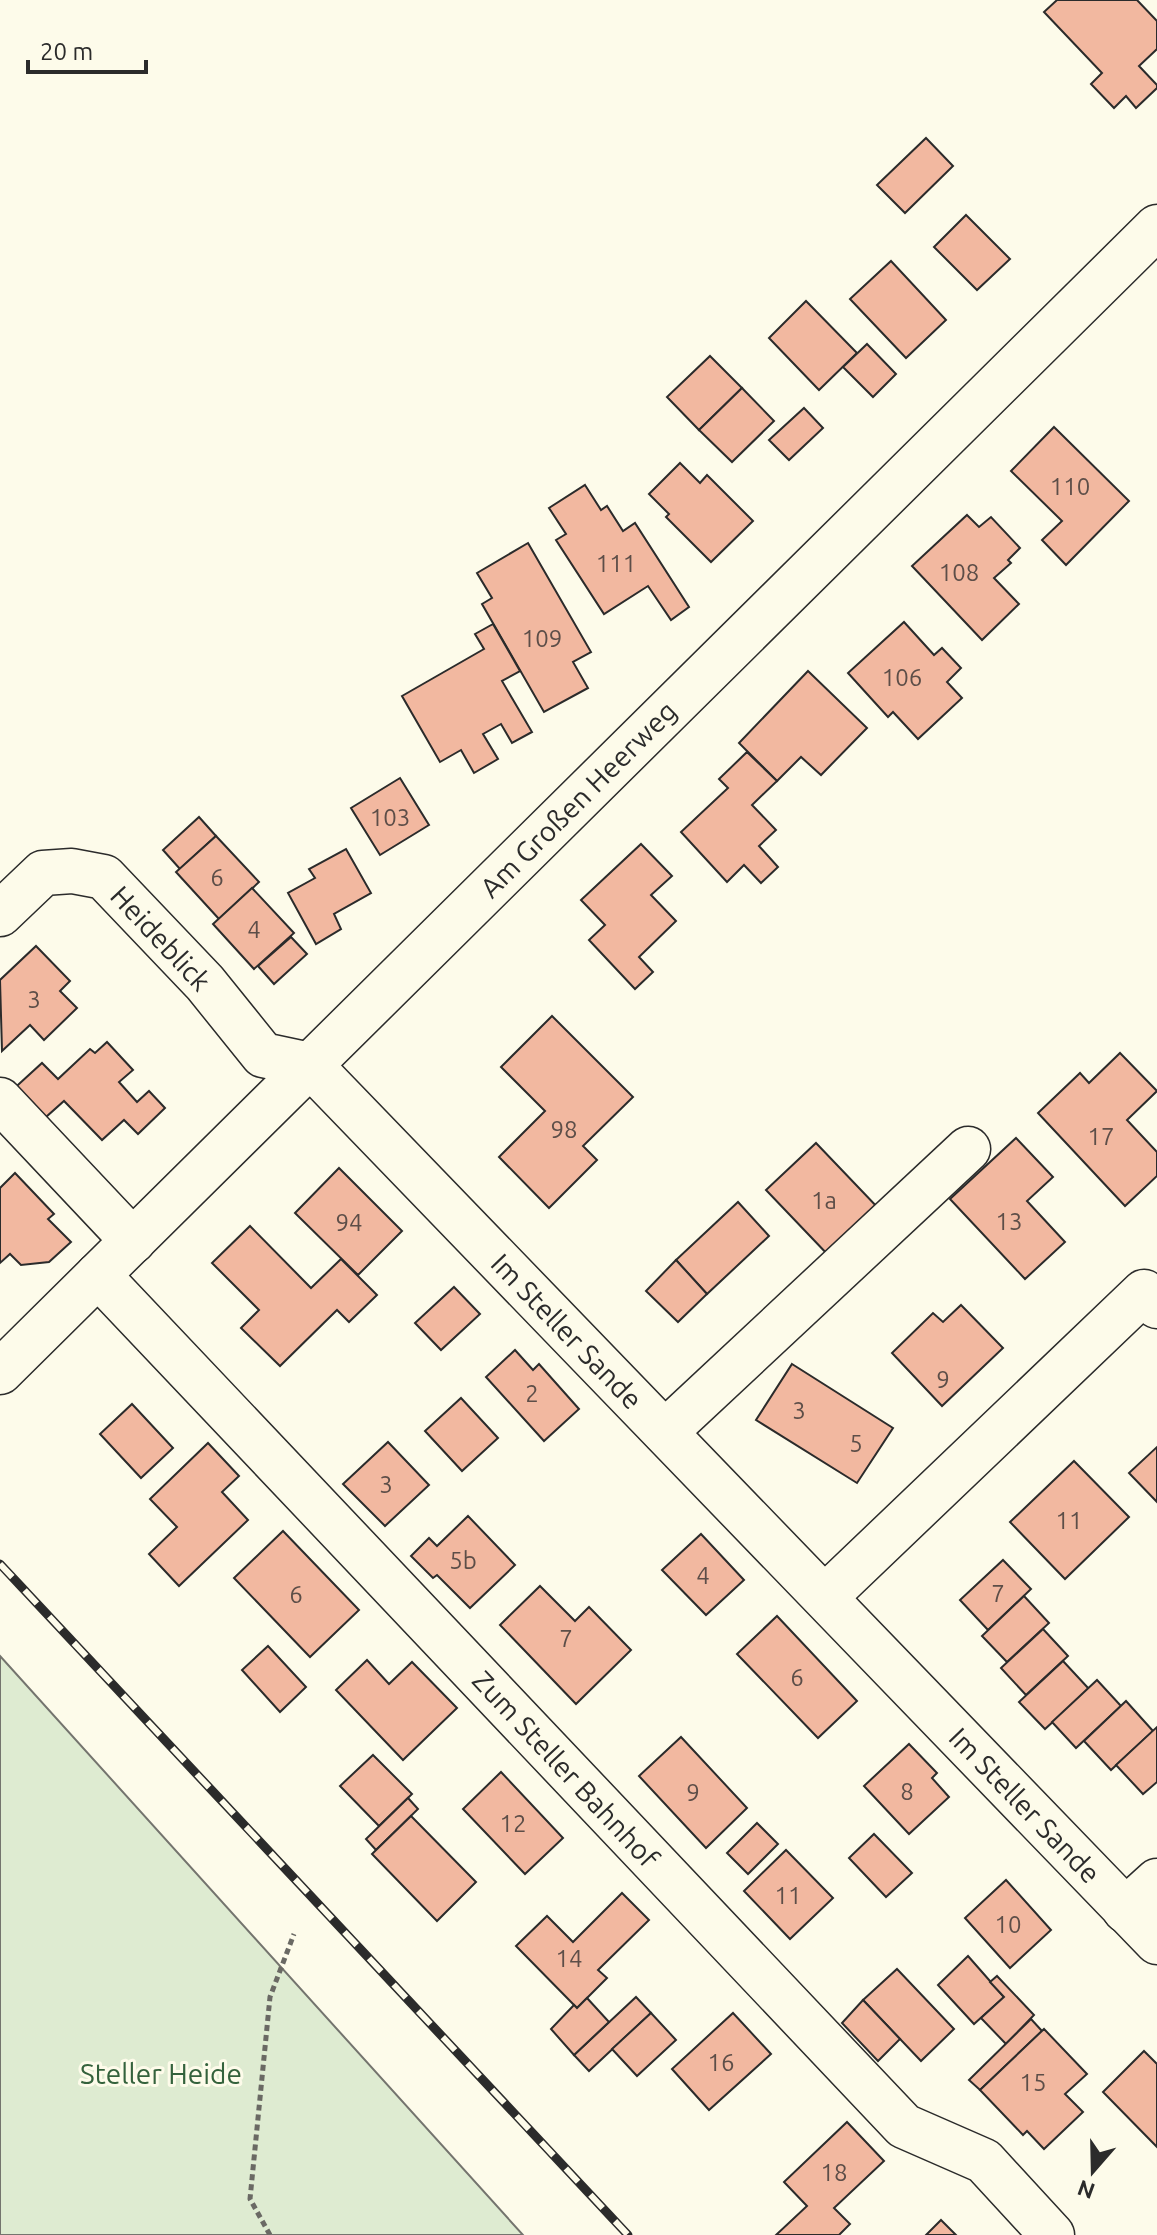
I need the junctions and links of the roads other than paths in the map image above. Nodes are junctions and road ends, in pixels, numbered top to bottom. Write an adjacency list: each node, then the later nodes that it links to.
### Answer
1 (1157, 227): 3 (street, Am Großen Heerweg)
2 (0, 914): 3 (street, Heideblick)
3 (310, 1065): 6 (street, Am Großen Heerweg); 10 (street, Im Steller Sande)
4 (0, 1100): 6 (street)
5 (968, 1149): 10 (street)
6 (133, 1241): 7 (street, Am Großen Heerweg)
7 (98, 1275): 9 (street, Am Großen Heerweg); 15 (street, Zum Steller Bahnhof)
8 (1157, 1306): 11 (street)
9 (0, 1372)
10 (665, 1432): 11 (street, Im Steller Sande)
11 (825, 1597): 13 (street, Im Steller Sande)
12 (1157, 1881): 13 (street)
13 (1125, 1910): 14 (street, Im Steller Sande)
14 (1157, 1942)
15 (1052, 2235)

